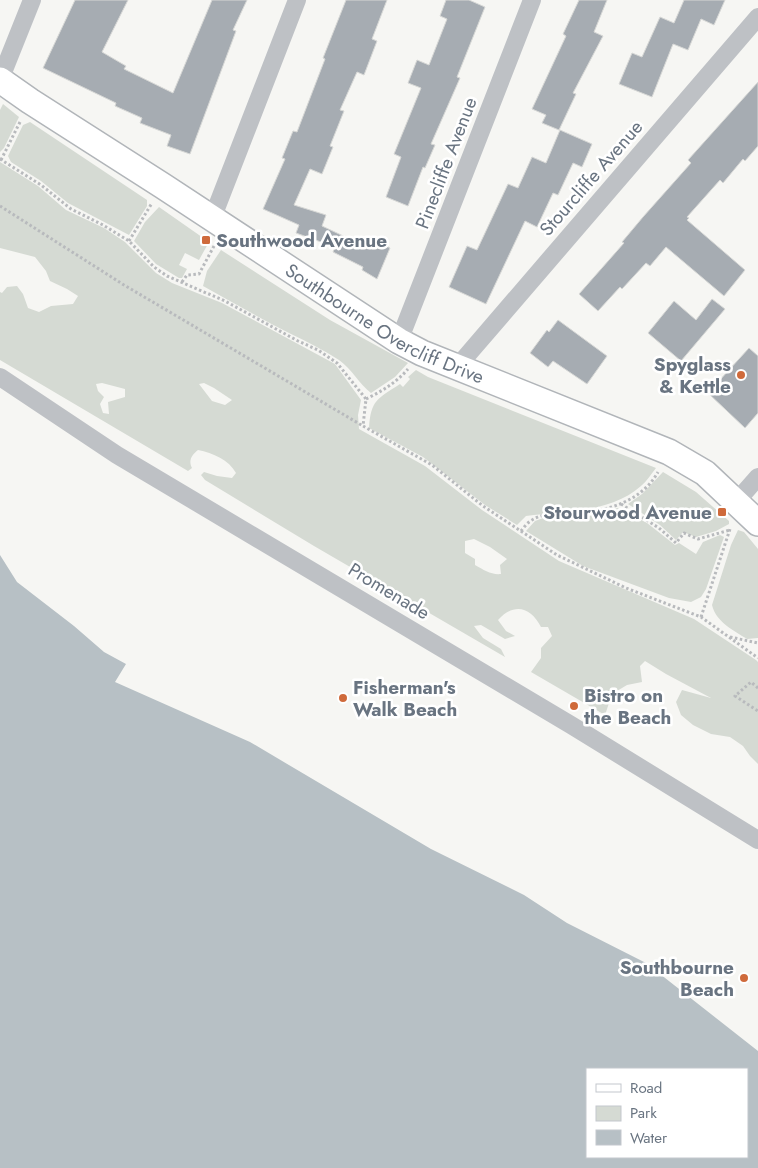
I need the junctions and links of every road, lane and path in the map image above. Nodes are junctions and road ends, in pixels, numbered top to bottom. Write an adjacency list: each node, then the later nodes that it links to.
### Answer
1 (32, 0): 5 (street)
2 (297, 0): 10 (street)
3 (532, 0): 13 (street, Pinecliffe Avenue)
4 (758, 17): 15 (street, Stourcliffe Avenue)
5 (0, 80): 6 (street, Southbourne Overcliff Drive)
6 (30, 102): 7 (path); 8 (street, Southbourne Overcliff Drive)
7 (1, 159): 11 (path)
8 (163, 186): 10 (street, Southbourne Overcliff Drive); 11 (path)
9 (0, 206): 18 (path)
10 (219, 223): 12 (path); 13 (street, Southbourne Overcliff Drive)
11 (129, 241): 12 (path)
12 (182, 282): 17 (path)
13 (399, 341): 14 (street, Southbourne Overcliff Drive)
14 (422, 353): 15 (street, Southbourne Overcliff Drive); 17 (path)
15 (457, 367): 19 (street, Southbourne Overcliff Drive)
16 (0, 377): 32 (street, Promenade)
17 (366, 399): 18 (path)
18 (363, 426): 25 (path)
19 (668, 452): 21 (street, Southbourne Overcliff Drive); 22 (path)
20 (758, 477): 21 (street)
21 (736, 502): 23 (street, Southbourne Overcliff Drive); 24 (path)
22 (621, 504): 24 (path); 25 (path)
23 (758, 523)
24 (730, 530): 26 (path)
25 (521, 531): 26 (path)
26 (701, 616): 27 (path)
27 (727, 636): 28 (path); 29 (path)
28 (757, 642)
29 (758, 658)
30 (758, 688): 31 (path)
31 (758, 711)
32 (758, 840)

